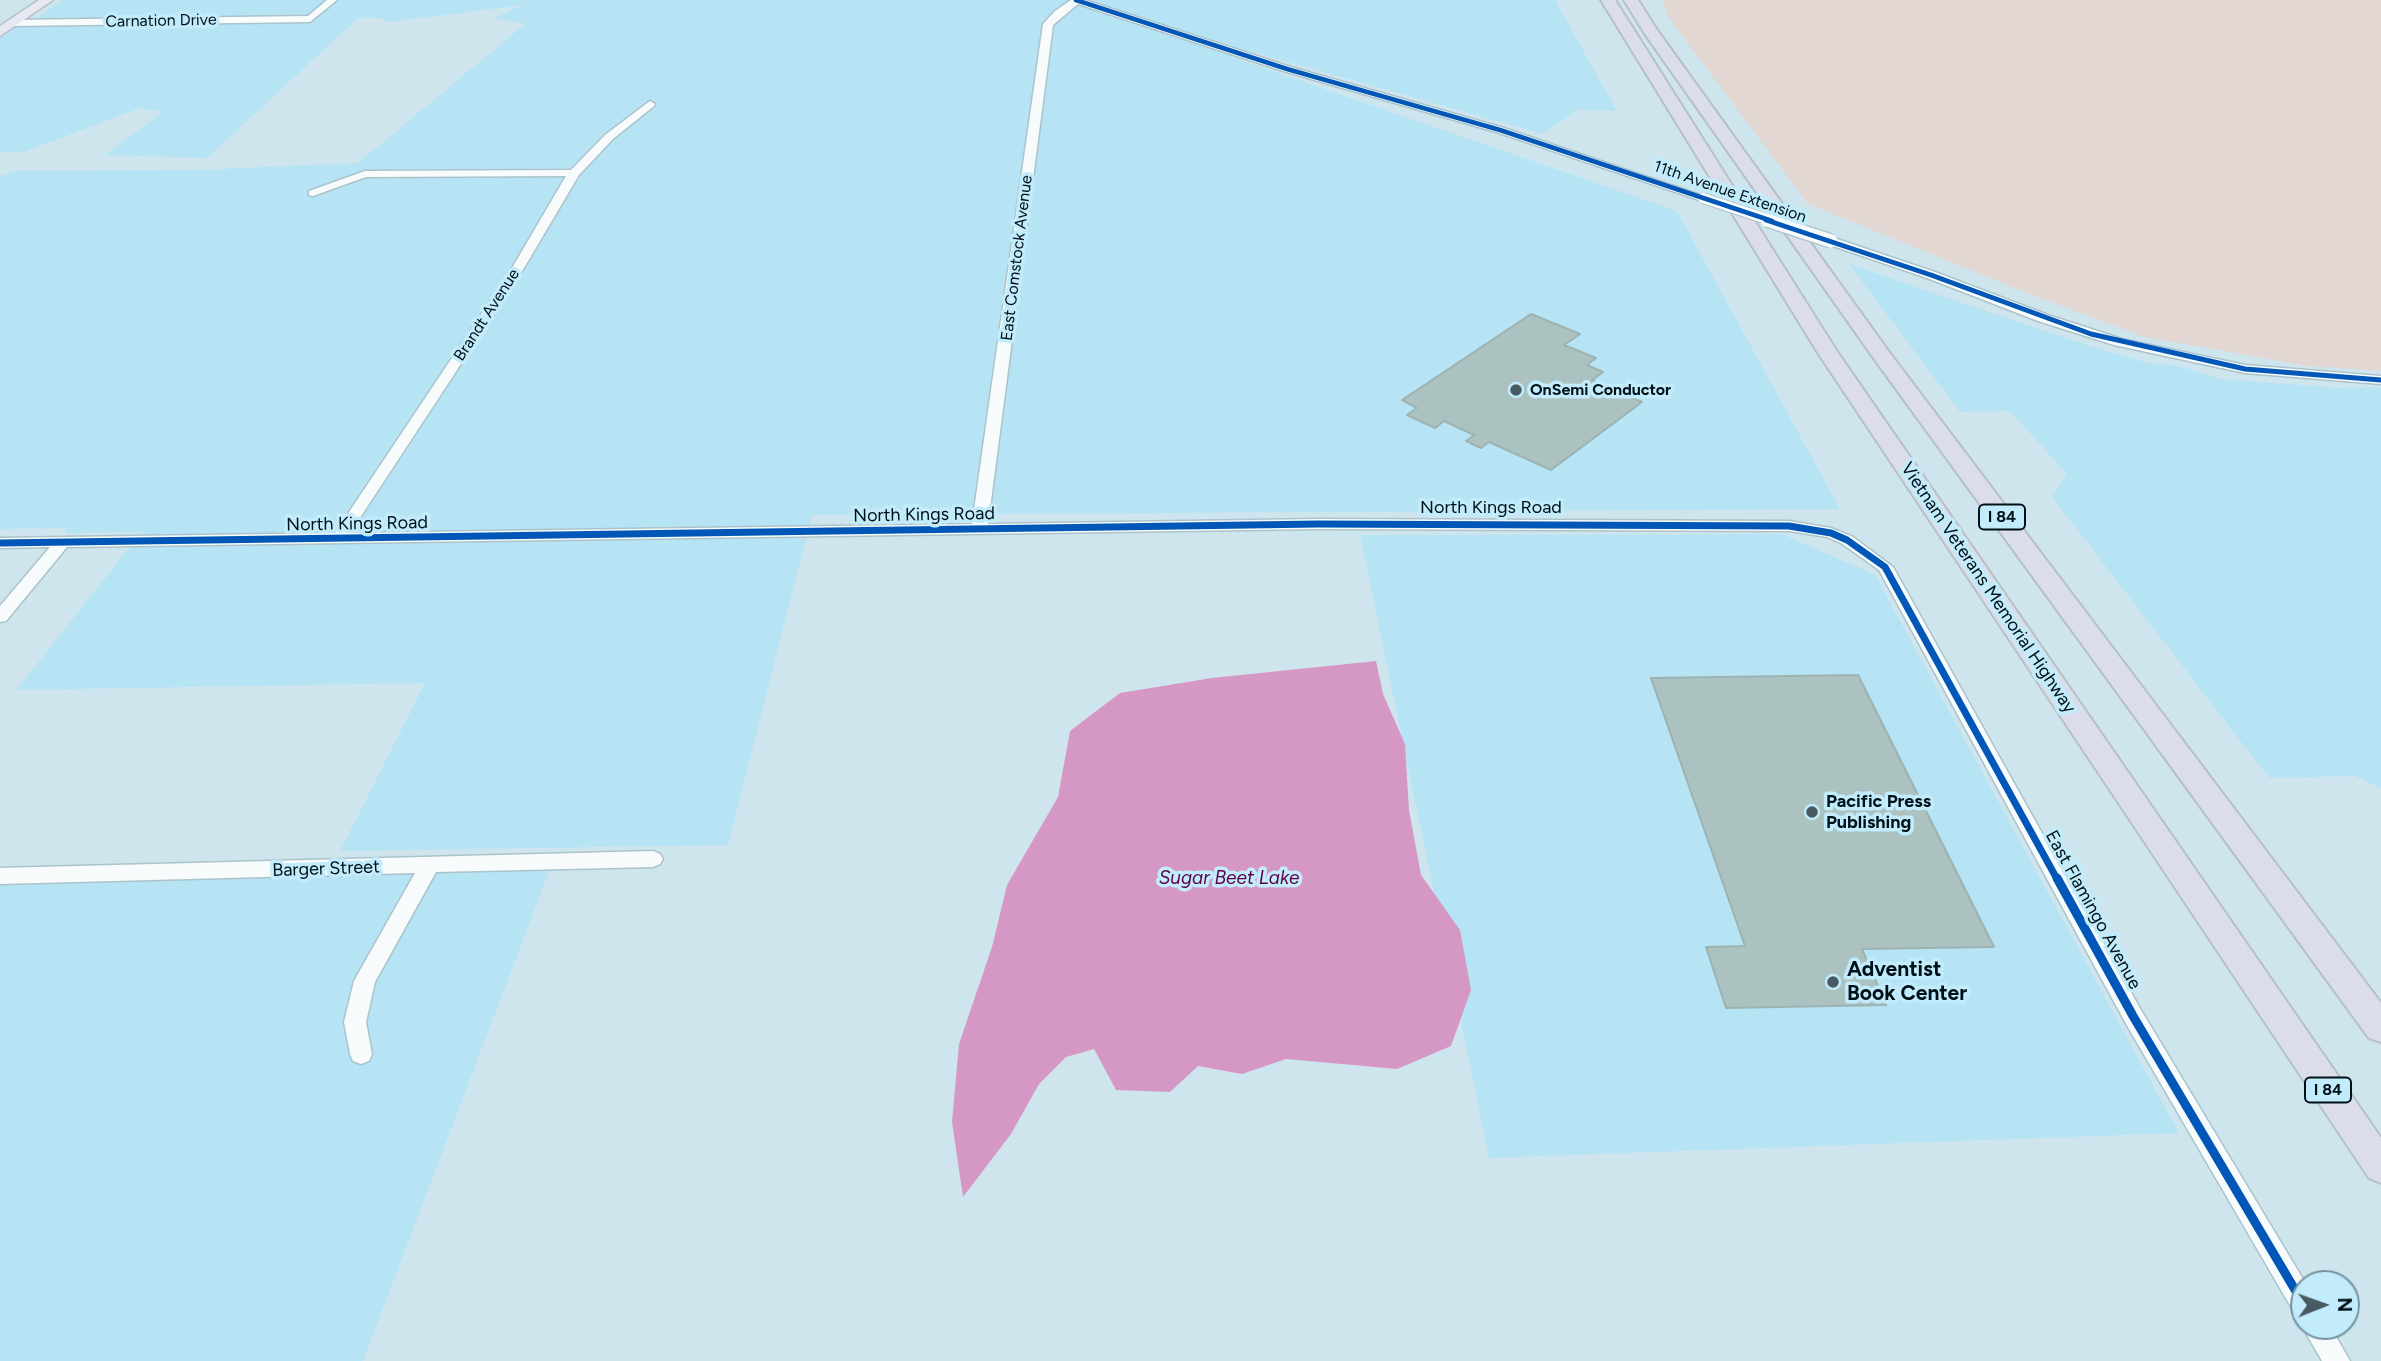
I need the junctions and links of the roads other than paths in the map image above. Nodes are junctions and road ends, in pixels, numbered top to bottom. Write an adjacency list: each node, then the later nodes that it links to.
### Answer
1 (47, 0): 6 (main road)
2 (332, 0): 6 (street, Carnation Drive)
3 (1077, 0): 11 (street, 11th Avenue Extension, bridge); 12 (street, East Comstock Avenue)
4 (1608, 0): 23 (highway, Vietnam Veterans Memorial Highway / I 84)
5 (1631, 0): 21 (highway, I 84)
6 (13, 23): 7 (main road)
7 (0, 32)
8 (650, 104): 9 (street, Brandt Avenue)
9 (574, 173): 10 (street); 13 (street, Brandt Avenue)
10 (313, 193)
11 (2381, 380)
12 (979, 530): 13 (street, North Kings Road); 14 (street, North Kings Road)
13 (338, 540): 15 (street, North Kings Road)
14 (1847, 540): 24 (street, East Flamingo Avenue)
15 (63, 542): 16 (street, North Kings Road); 17 (street)
16 (0, 543)
17 (0, 617)
18 (653, 859): 19 (street, Barger Street)
19 (429, 866): 20 (street, Barger Street); 22 (street)
20 (0, 876)
21 (2381, 1028)
22 (361, 1054)
23 (2381, 1167)
24 (2290, 1281)
25 (2324, 1340): 26 (street)
26 (2337, 1361)

